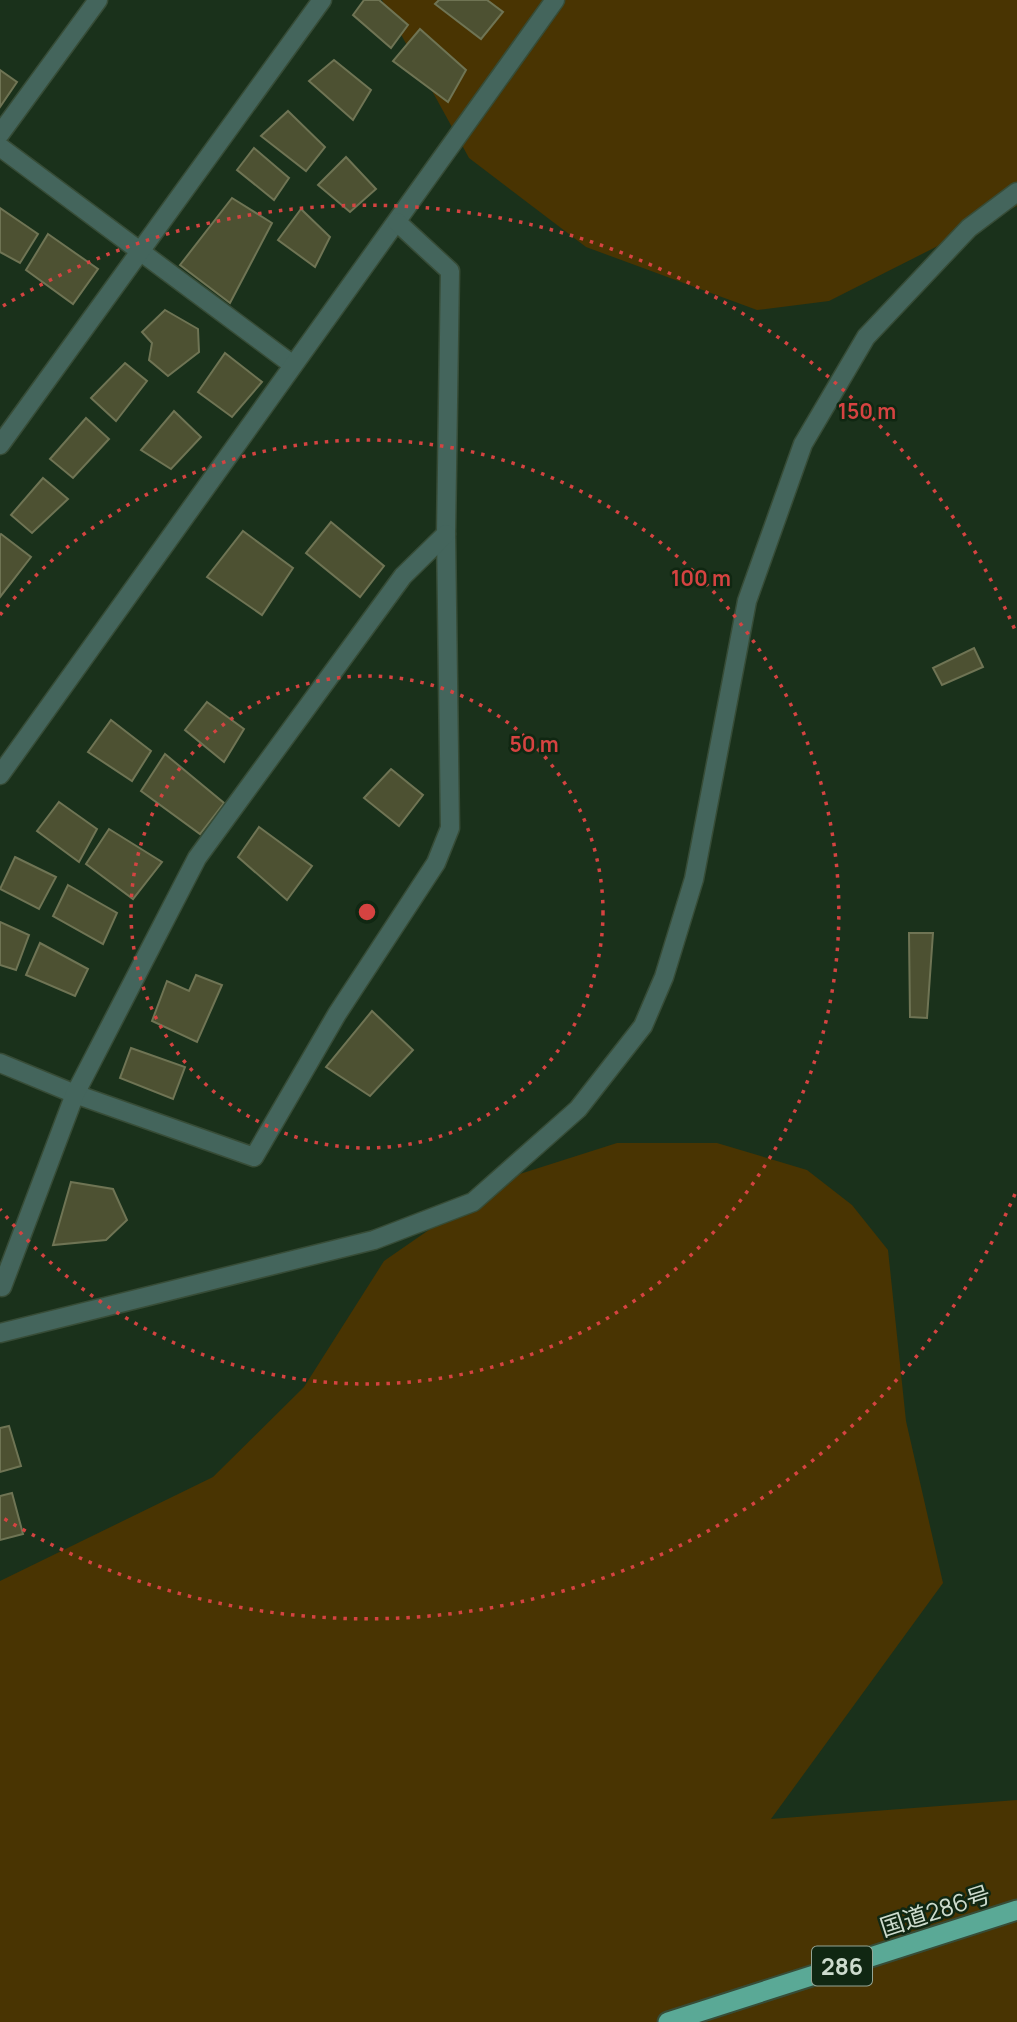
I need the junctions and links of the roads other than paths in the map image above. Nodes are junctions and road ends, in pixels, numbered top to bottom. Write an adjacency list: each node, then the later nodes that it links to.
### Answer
1 (98, 0): 4 (street)
2 (322, 0): 8 (street)
3 (555, 0): 7 (street)
4 (0, 134)
5 (0, 147): 8 (street)
6 (1017, 192): 16 (street)
7 (397, 222): 9 (street); 11 (street)
8 (141, 252): 9 (street); 10 (street)
9 (293, 365): 12 (street)
10 (0, 445)
11 (446, 534): 14 (street); 14 (street)
12 (0, 775)
13 (0, 1063): 14 (street)
14 (75, 1094): 15 (street)
15 (2, 1287)
16 (0, 1333)
17 (1017, 1910): 18 (highway, 国道286号 / 286)
18 (668, 2022)

